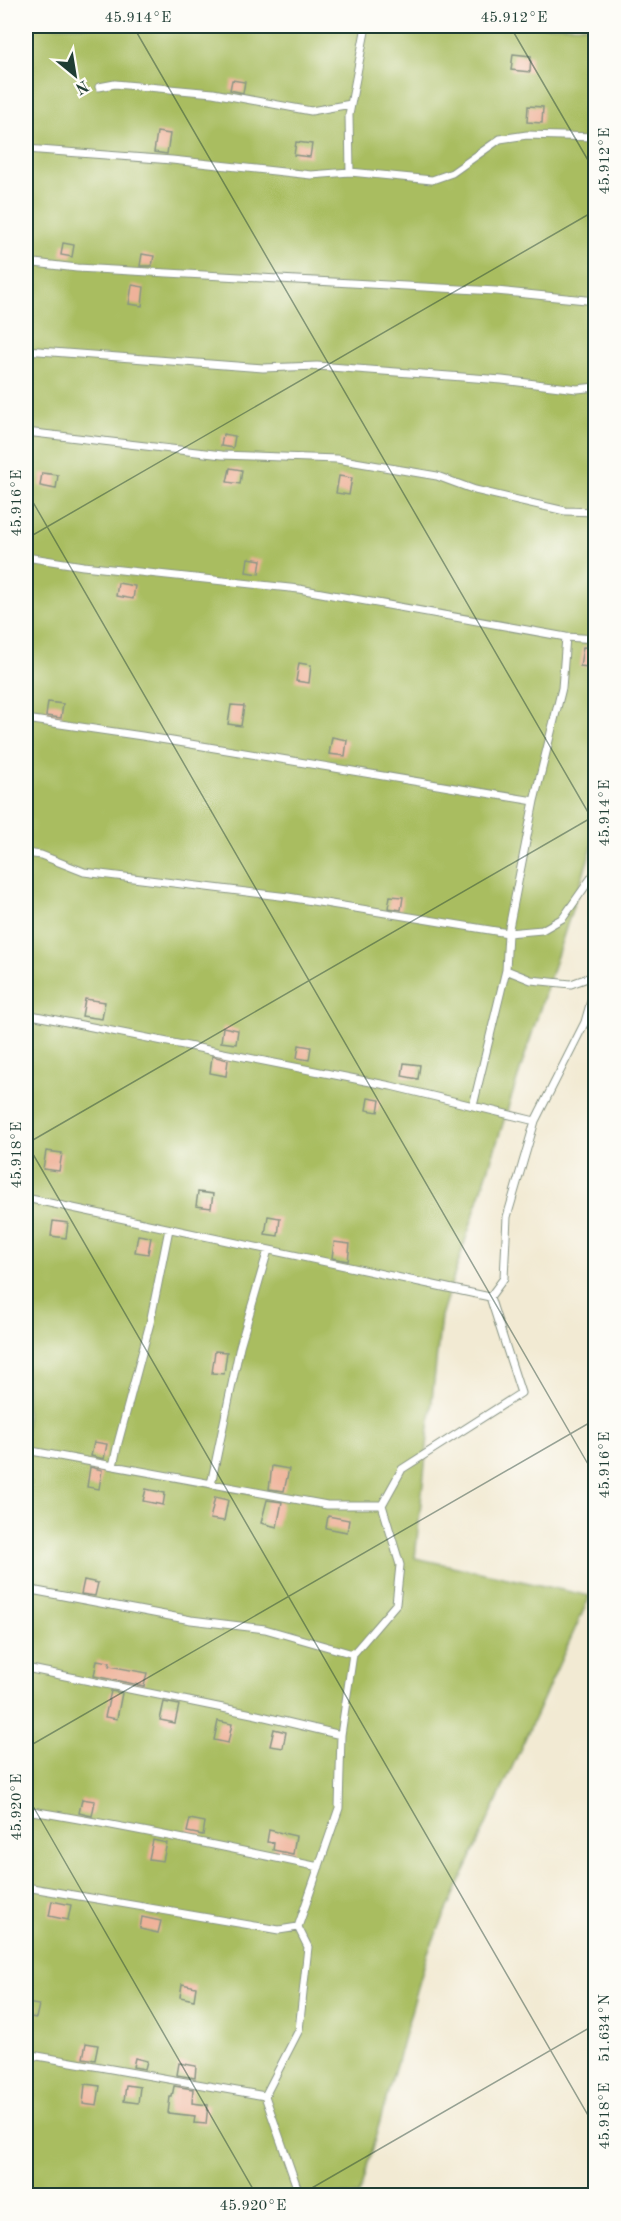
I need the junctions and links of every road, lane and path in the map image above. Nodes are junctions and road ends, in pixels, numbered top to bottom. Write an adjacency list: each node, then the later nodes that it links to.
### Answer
1 (366, 26): 3 (lane)
2 (99, 87): 3 (lane)
3 (351, 104): 6 (lane)
4 (596, 137): 6 (lane)
5 (26, 149): 6 (lane)
6 (350, 172)
7 (26, 262): 8 (lane)
8 (596, 301)
9 (26, 350): 10 (lane)
10 (596, 387)
11 (26, 432): 12 (lane)
12 (596, 512)
13 (26, 556): 14 (lane)
14 (566, 637): 15 (lane); 17 (lane)
15 (596, 639)
16 (26, 719): 17 (lane)
17 (534, 801): 20 (lane)
18 (26, 853): 20 (lane)
19 (596, 871): 20 (lane)
20 (508, 933): 21 (lane)
21 (506, 970): 22 (lane); 25 (lane)
22 (596, 975)
23 (596, 983): 26 (lane)
24 (26, 1014): 25 (lane)
25 (473, 1106): 26 (lane)
26 (535, 1121): 30 (lane)
27 (26, 1198): 28 (lane)
28 (169, 1229): 29 (lane); 32 (lane)
29 (268, 1250): 30 (lane); 33 (lane)
30 (490, 1297): 34 (lane)
31 (26, 1450): 32 (lane)
32 (113, 1467): 33 (lane)
33 (211, 1484): 34 (lane)
34 (382, 1504): 36 (lane)
35 (26, 1589): 36 (lane)
36 (352, 1654): 38 (lane)
37 (26, 1668): 38 (lane)
38 (341, 1735): 40 (lane)
39 (26, 1810): 40 (lane)
40 (319, 1867): 42 (lane)
41 (26, 1887): 42 (lane)
42 (297, 1927): 44 (lane)
43 (26, 2054): 44 (lane)
44 (265, 2096): 45 (lane)
45 (300, 2196)

